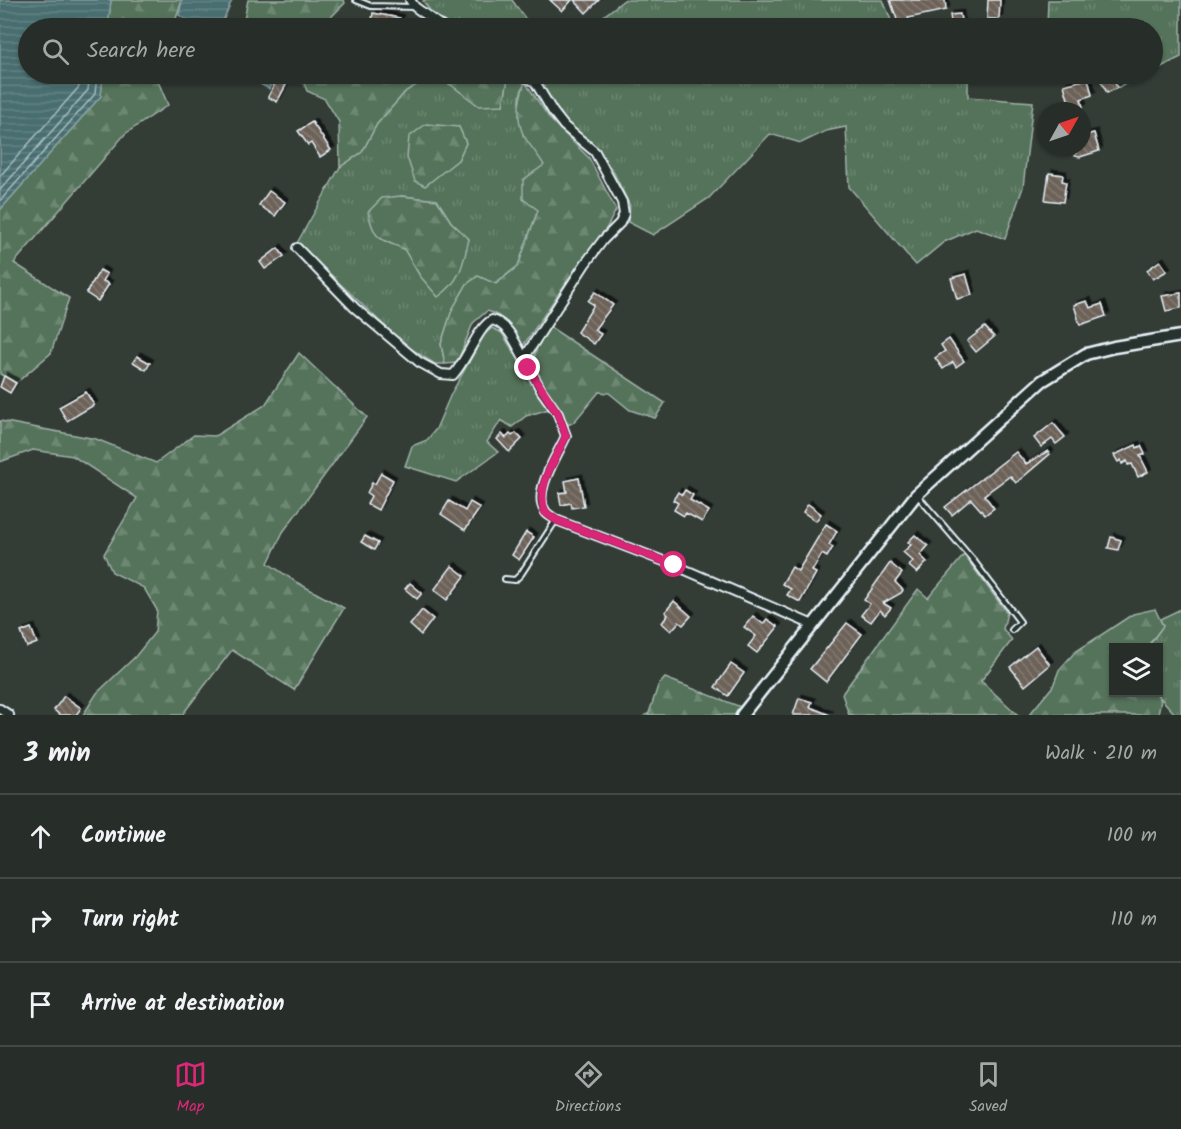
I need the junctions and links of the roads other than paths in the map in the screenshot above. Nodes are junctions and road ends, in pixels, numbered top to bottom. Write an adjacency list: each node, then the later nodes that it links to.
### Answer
1 (356, 0): 2 (lane)
2 (413, 3): 3 (street)
3 (432, 18)
4 (536, 84): 7 (street)
5 (297, 248): 7 (street)
6 (1181, 336): 8 (street)
7 (524, 358): 9 (street)
8 (916, 495): 11 (street); 12 (lane)
9 (556, 520): 10 (lane); 11 (street)
10 (505, 579)
11 (813, 625): 15 (street)
12 (1012, 630)
13 (0, 709): 14 (street)
14 (9, 715)
15 (742, 715)

